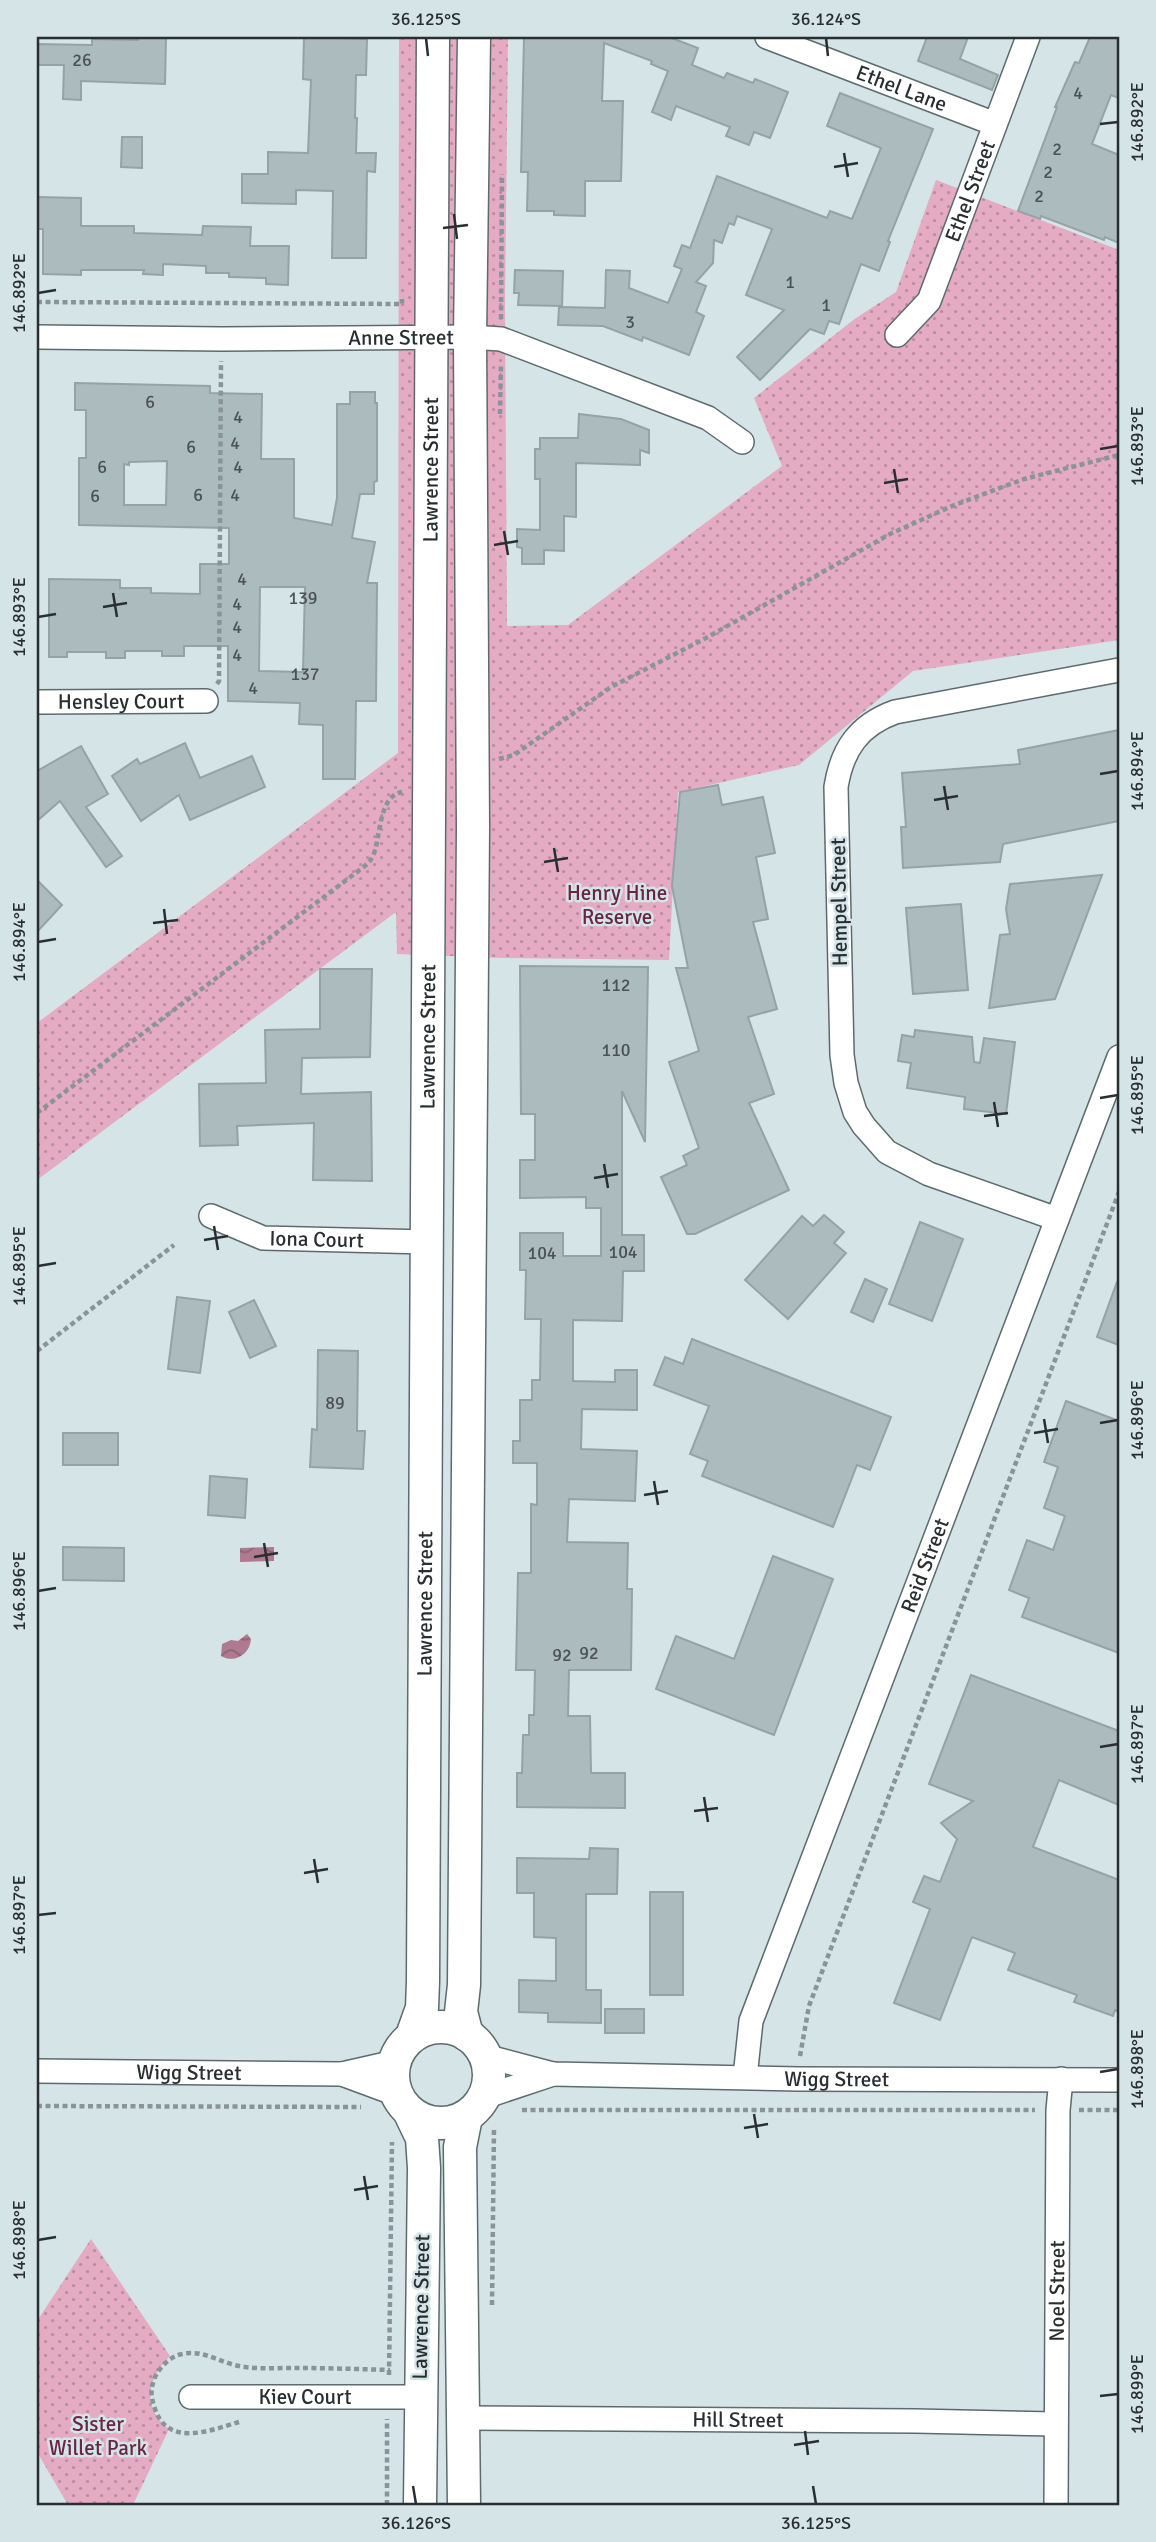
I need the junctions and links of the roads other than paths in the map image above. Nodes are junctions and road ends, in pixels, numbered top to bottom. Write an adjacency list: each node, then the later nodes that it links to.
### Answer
1 (433, 37): 8 (street, Lawrence Street)
2 (474, 37): 9 (street, Lawrence Street)
3 (767, 37): 5 (street, Ethel Lane)
4 (1028, 37): 5 (street, Ethel Street)
5 (995, 124): 6 (street, Ethel Street)
6 (897, 335)
7 (37, 337): 8 (street, Anne Street)
8 (432, 337): 9 (street, Anne Street); 15 (street, Lawrence Street)
9 (470, 337): 10 (street, Anne Street); 14 (street, Lawrence Street)
10 (743, 442)
11 (1119, 670): 18 (street, Hempel Street)
12 (206, 701): 13 (street, Hensley Court)
13 (37, 702)
14 (472, 720): 15 (street); 20 (street, Lawrence Street)
15 (428, 721): 19 (street, Lawrence Street)
16 (1119, 1057): 18 (street, Reid Street)
17 (211, 1216): 19 (street, Iona Court)
18 (1057, 1219): 28 (street, Reid Street)
19 (428, 1242): 20 (street); 22 (street, Lawrence Street)
20 (469, 1242): 21 (street, Lawrence Street)
21 (467, 1642): 22 (street); 23 (street, Lawrence Street)
22 (425, 1643): 24 (street, Lawrence Street)
23 (476, 2046): 24 (street); 27 (street, Wigg Street); 31 (street)
24 (404, 2049): 26 (street, Wigg Street); 32 (street)
25 (37, 2071): 26 (street, Wigg Street)
26 (342, 2074): 32 (street, Wigg Street)
27 (553, 2074): 28 (street, Wigg Street); 31 (street, Wigg Street)
28 (745, 2077): 29 (street, Wigg Street)
29 (1061, 2079): 30 (street, Wigg Street); 36 (street, Noel Street)
30 (1119, 2080)
31 (481, 2112): 32 (street); 35 (street, Lawrence Street)
32 (400, 2113): 33 (street, Lawrence Street)
33 (420, 2397): 34 (street, Kiev Court); 37 (street, Lawrence Street)
34 (191, 2398)
35 (463, 2418): 36 (street, Hill Street); 38 (street, Lawrence Street)
36 (1055, 2424): 39 (street, Noel Street)
37 (419, 2505)
38 (464, 2505)
39 (1056, 2505)

